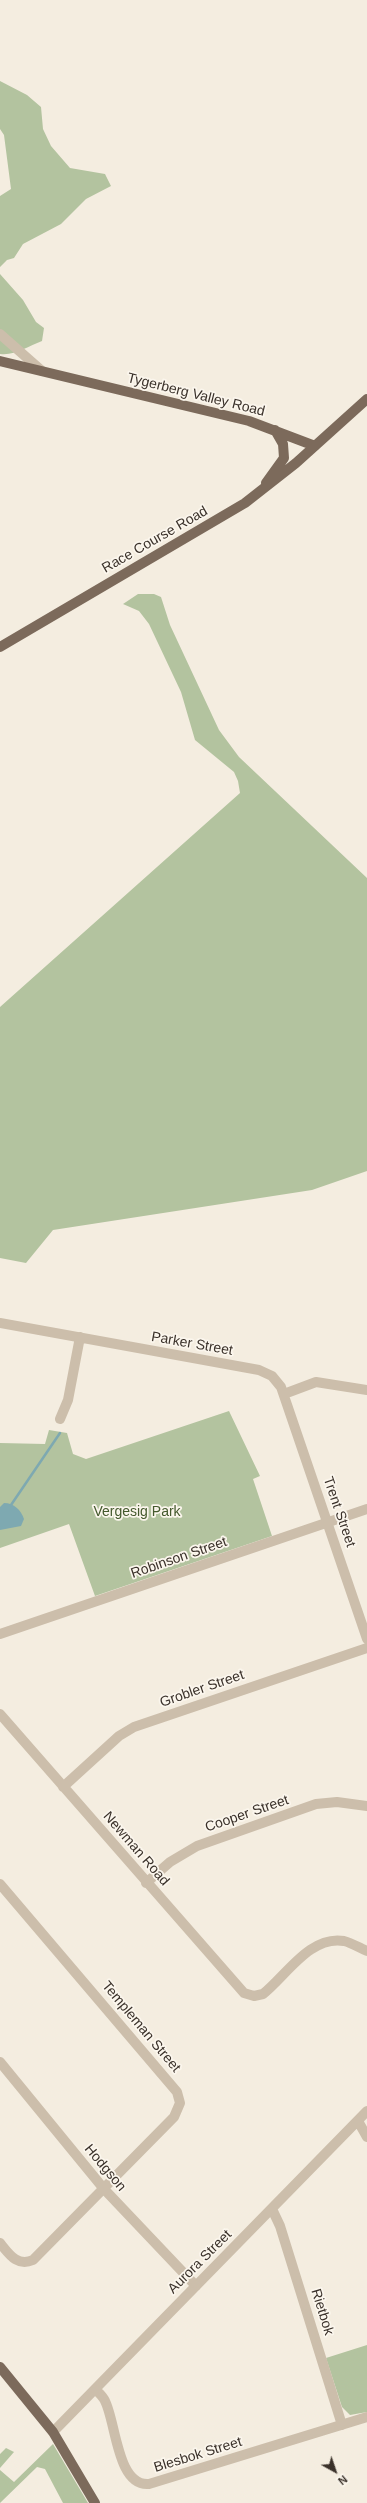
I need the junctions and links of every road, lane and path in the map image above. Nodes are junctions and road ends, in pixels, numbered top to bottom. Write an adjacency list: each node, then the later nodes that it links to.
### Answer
1 (0, 334): 3 (street)
2 (0, 361): 3 (main road, Tygerberg Valley Road)
3 (42, 371): 5 (main road, Tygerberg Valley Road)
4 (367, 399): 6 (main road)
5 (275, 430): 6 (main road, Tygerberg Valley Road); 7 (main road)
6 (315, 446): 7 (main road, Race Course Road)
7 (257, 494): 8 (main road, Race Course Road)
8 (0, 647)
9 (0, 1323): 10 (street, Parker Street)
10 (80, 1337): 12 (street, Parker Street); 13 (street)
11 (367, 1390): 12 (street)
12 (284, 1394): 15 (street, Trent Street)
13 (60, 1419)
14 (367, 1509): 15 (street, Robinson Street)
15 (328, 1522): 16 (street, Robinson Street); 17 (street, Trent Street)
16 (0, 1634)
17 (367, 1639)
18 (367, 1648): 20 (street, Grobler Street)
19 (0, 1714): 20 (street, Newman Road)
20 (63, 1787): 22 (street, Newman Road)
21 (367, 1806): 22 (street, Cooper Street)
22 (146, 1882): 24 (street, Newman Road)
23 (0, 1884): 29 (street, Templeman Street)
24 (367, 1951)
25 (0, 2062): 29 (street, Hodgson)
26 (367, 2111): 27 (street, Aurora Street)
27 (358, 2121): 28 (street); 30 (street, Aurora Street)
28 (367, 2137)
29 (104, 2189): 31 (street, Templeman Street); 32 (street, Hodgson)
30 (272, 2209): 32 (street, Aurora Street); 36 (street, Rietbok)
31 (0, 2242)
32 (196, 2286): 34 (street, Aurora Street)
33 (0, 2367): 37 (main road)
34 (95, 2389): 36 (street, Blesbok Street); 37 (street, Aurora Street)
35 (367, 2418): 36 (street, Blesbok Street)
36 (342, 2425)
37 (53, 2432): 38 (main road)
38 (95, 2503)

